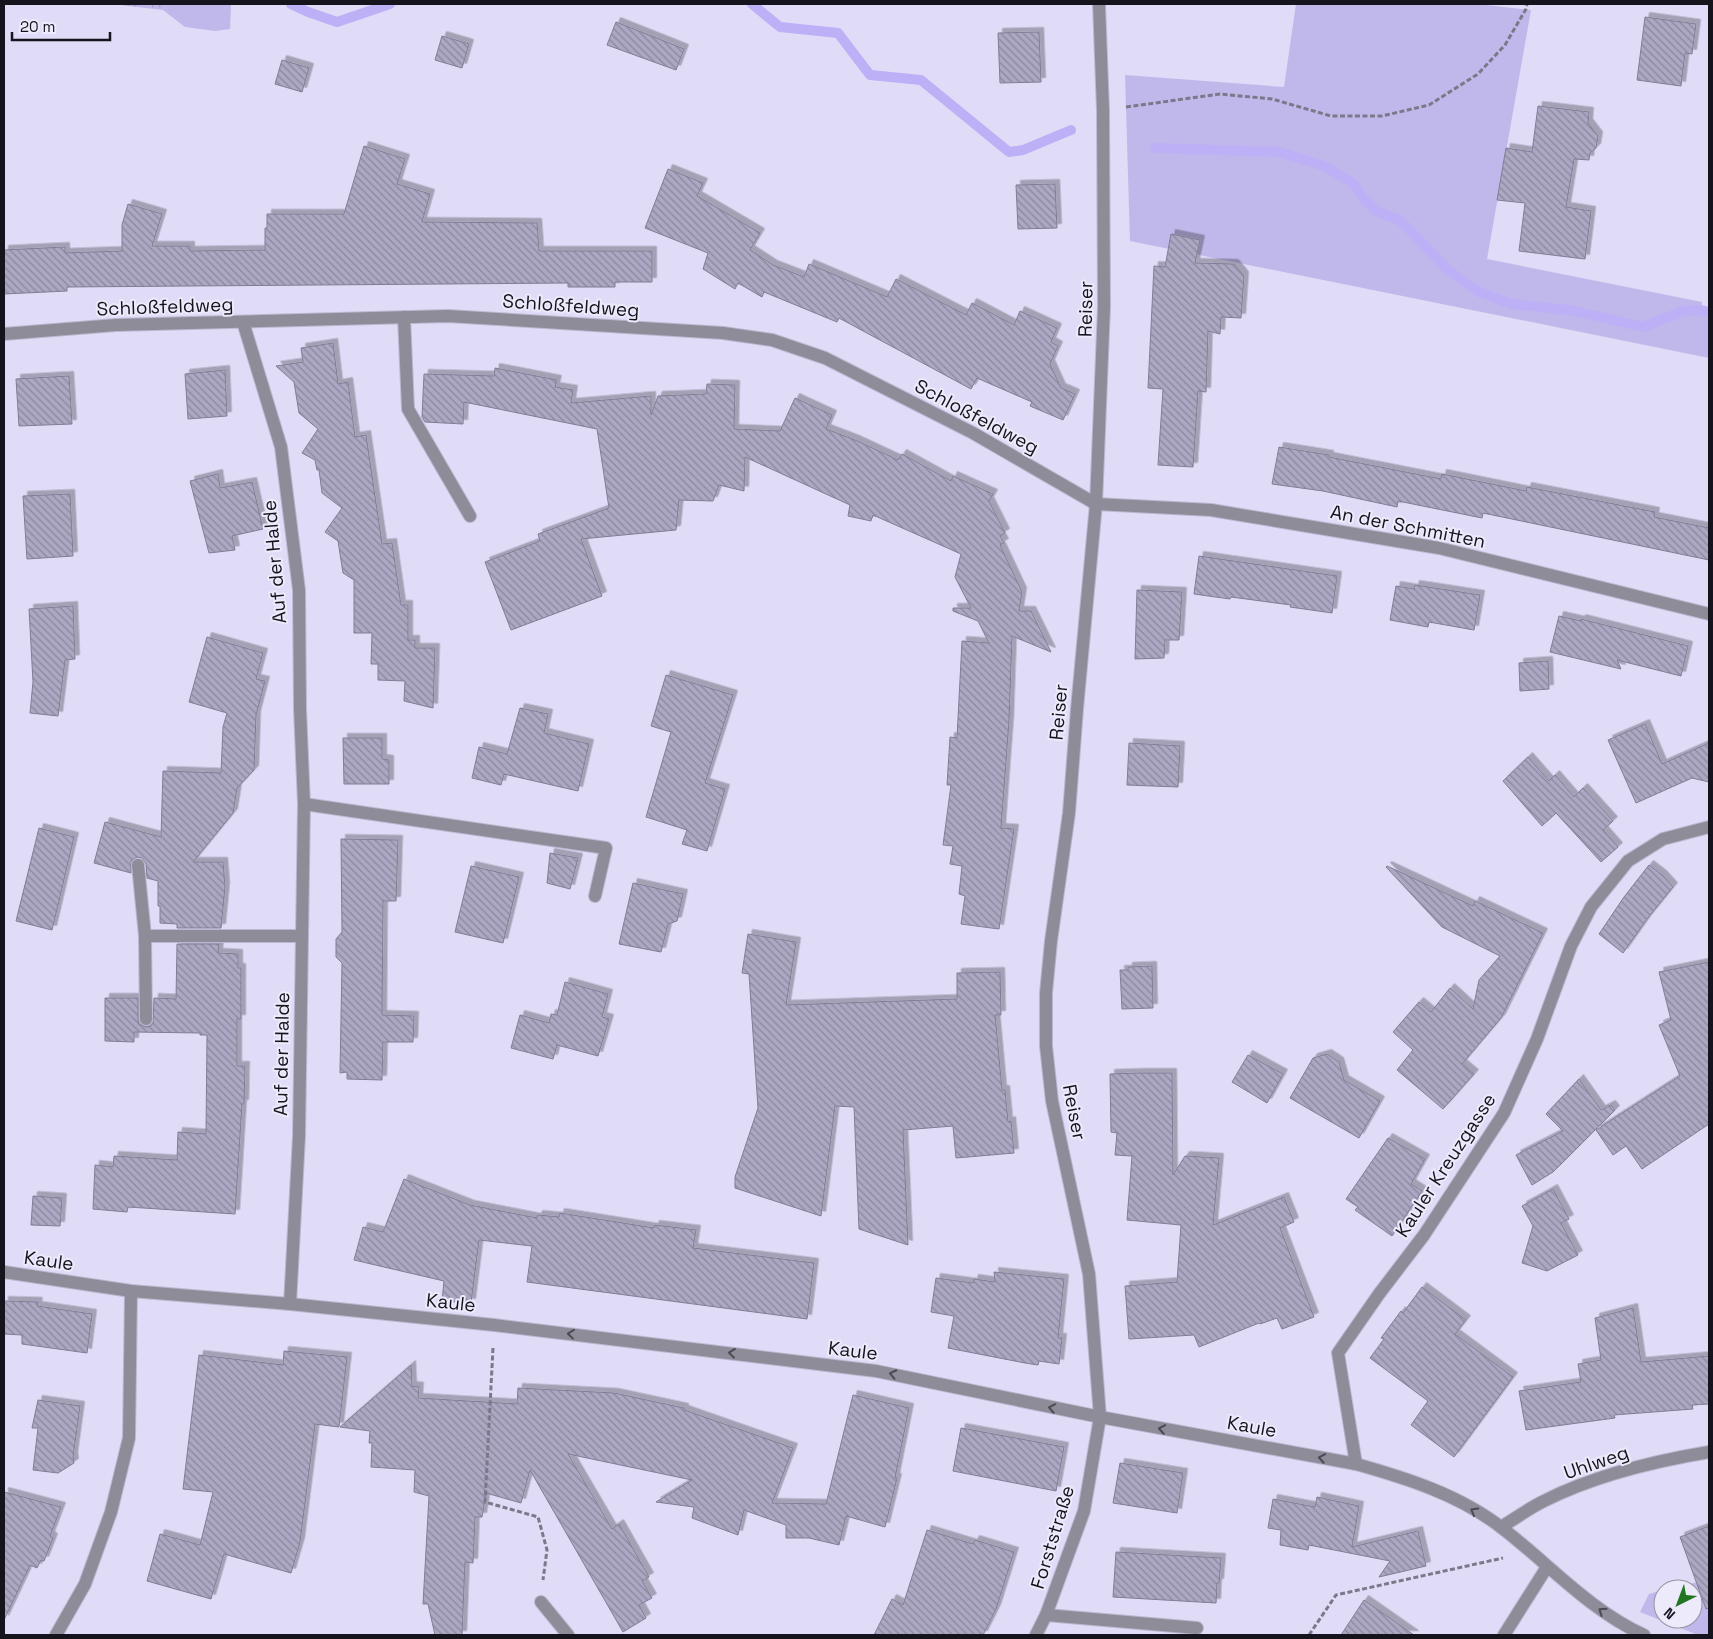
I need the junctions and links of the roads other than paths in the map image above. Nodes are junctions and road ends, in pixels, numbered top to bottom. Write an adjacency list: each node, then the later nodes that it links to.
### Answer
1 (1099, 4): 5 (street, Reiser)
2 (404, 317): 3 (street, Schloßfeldweg); 5 (street, Schloßfeldweg); 6 (street)
3 (243, 322): 4 (street, Schloßfeldweg); 8 (street, Auf der Halde)
4 (4, 334)
5 (1096, 504): 7 (street, An der Schmitten); 18 (street, Reiser)
6 (470, 516)
7 (1709, 614)
8 (304, 804): 11 (street); 13 (street, Auf der Halde)
9 (1709, 827): 20 (street, Kauler Kreuzgasse)
10 (138, 866): 12 (street)
11 (594, 896)
12 (145, 936): 13 (street); 14 (street)
13 (302, 936): 17 (street, Auf der Halde)
14 (146, 1019)
15 (4, 1272): 16 (street, Kaule)
16 (131, 1291): 17 (street, Kaule); 26 (street)
17 (290, 1304): 18 (street, Kaule, one-way to 17)
18 (1100, 1417): 20 (street, Kaule, one-way to 18); 24 (street, Forststraße)
19 (1709, 1452): 21 (street, Uhlweg)
20 (1356, 1464): 21 (street, Kaule, one-way to 20)
21 (1501, 1527): 22 (street, Kaule)
22 (1547, 1568): 29 (street); 30 (street, Kaule, one-way to 22)
23 (540, 1602): 27 (street)
24 (1046, 1615): 25 (street); 28 (street, Forststraße)
25 (1196, 1628)
26 (56, 1635)
27 (568, 1635)
28 (1036, 1635)
29 (1504, 1635)
30 (1644, 1635)

